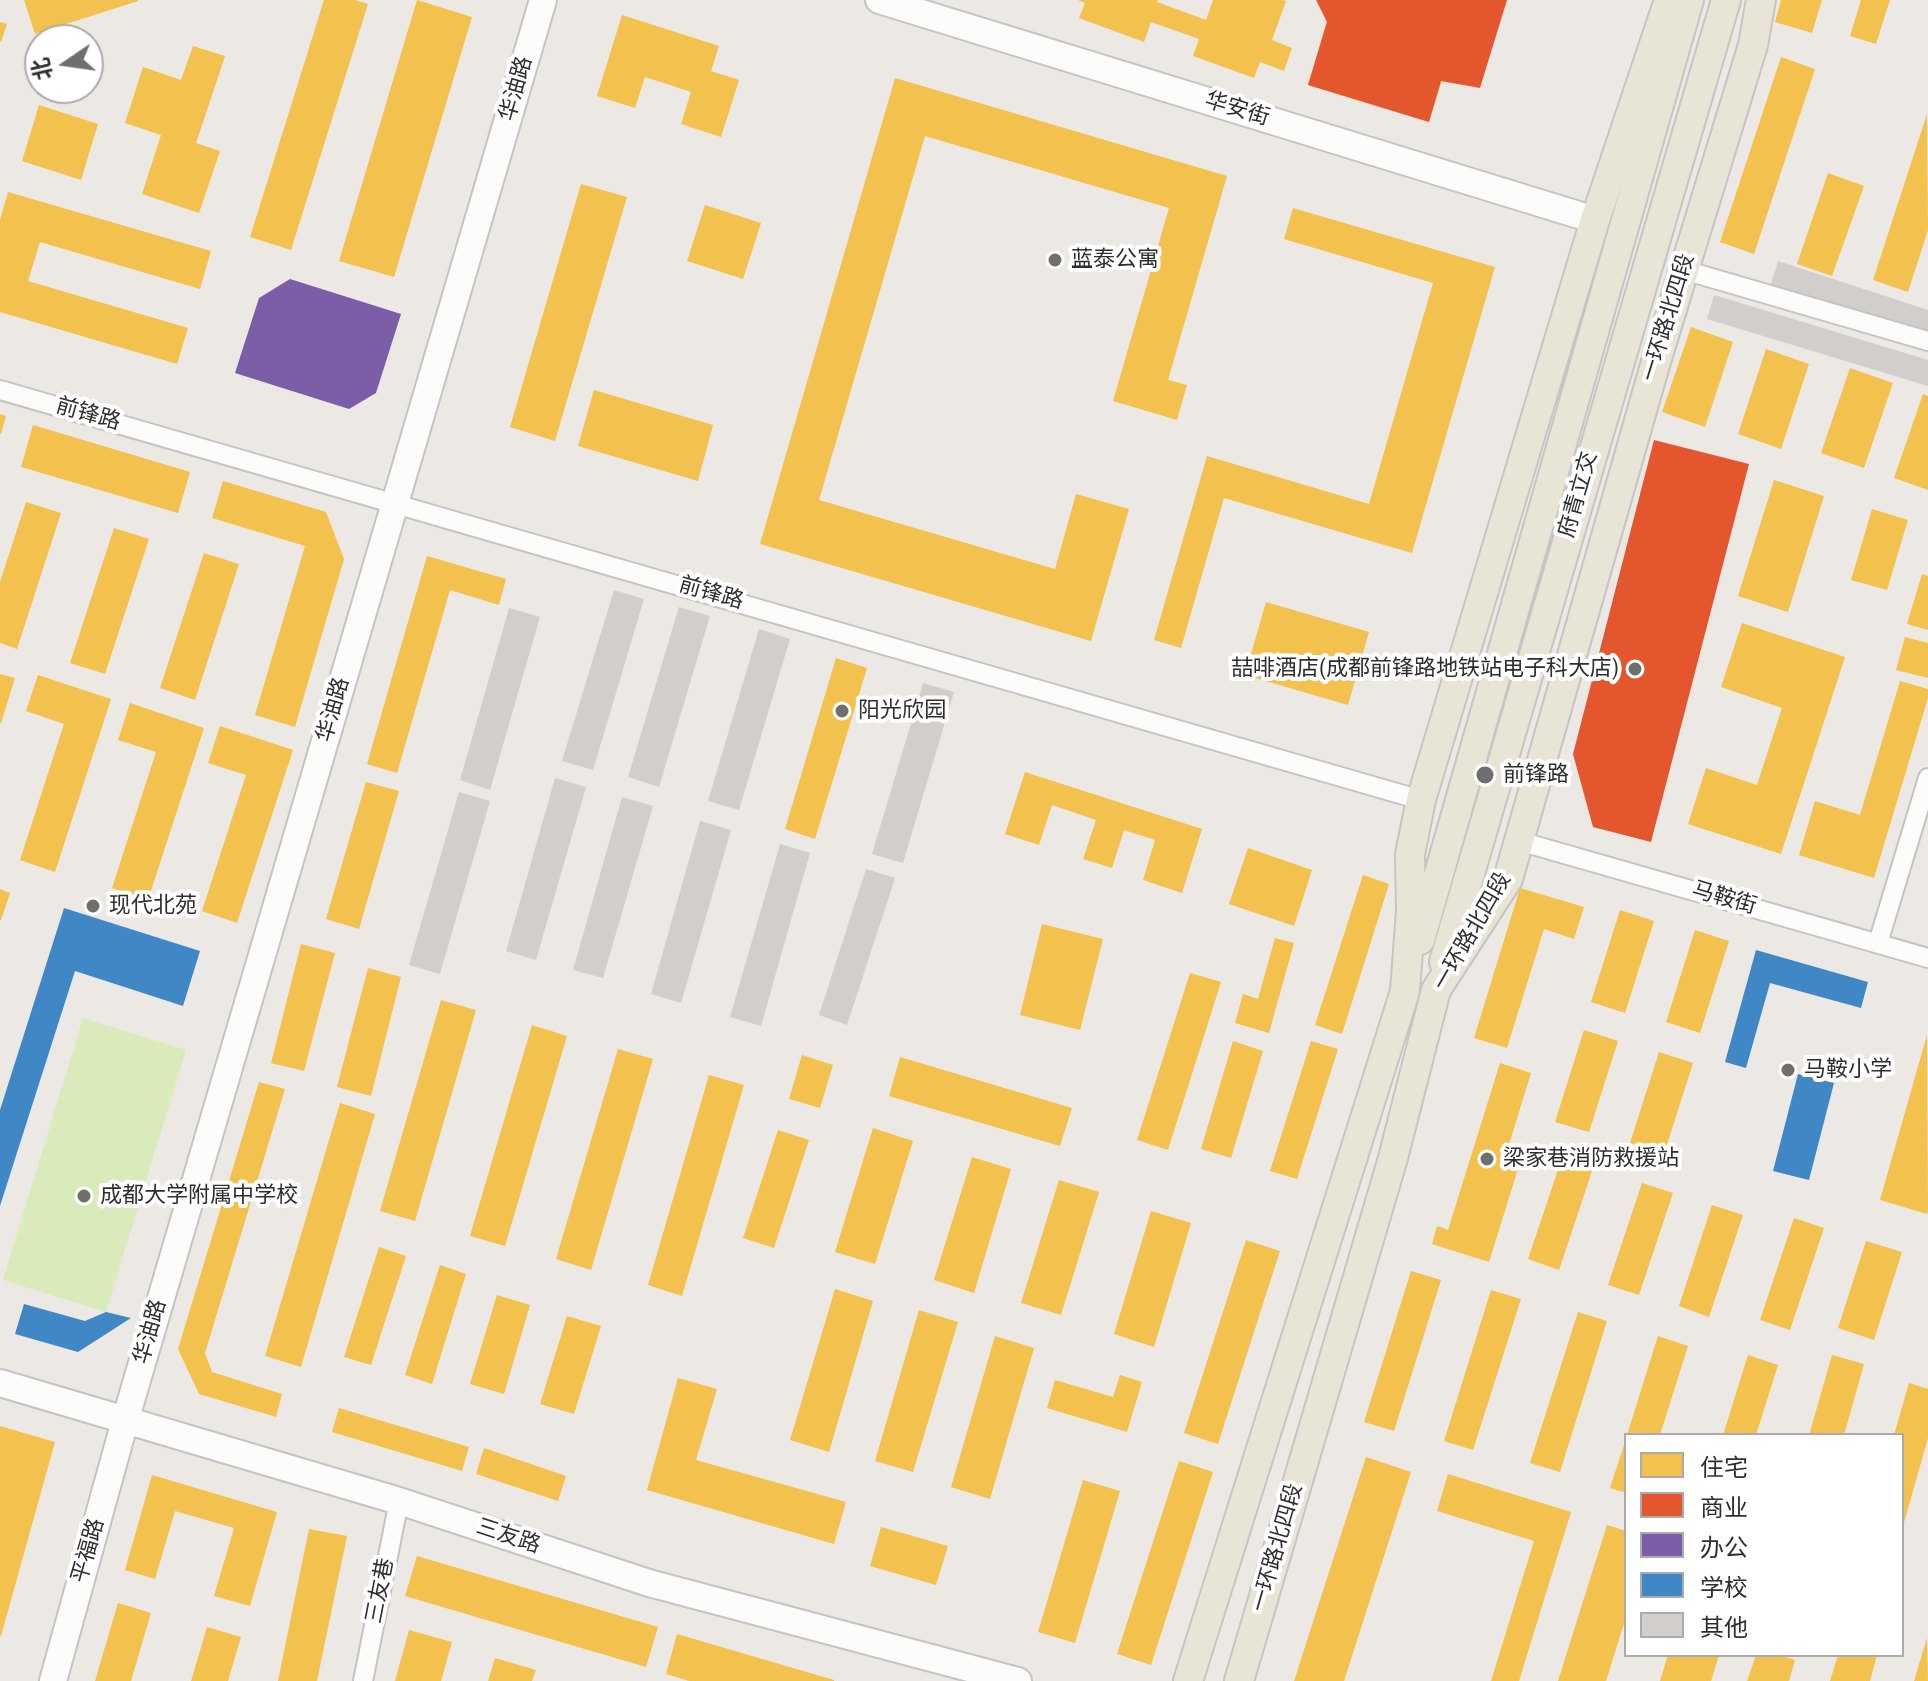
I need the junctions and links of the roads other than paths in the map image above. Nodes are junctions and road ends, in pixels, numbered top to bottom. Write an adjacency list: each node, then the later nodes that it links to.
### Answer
1 (543, 0): 11 (street, 华油路)
2 (879, 0): 7 (street, 华安街)
3 (1669, 0): 7 (main road, 一环路北四段)
4 (1689, 0): 18 (main road, 府青立交)
5 (1726, 0): 17 (main road, 府青立交)
6 (1761, 0): 8 (main road, 一环路北四段)
7 (1595, 220): 13 (main road, 一环路北四段)
8 (1684, 270): 9 (street); 14 (main road, 一环路北四段)
9 (1928, 341)
10 (0, 390): 11 (street, 前锋路)
11 (395, 502): 13 (street, 前锋路); 20 (street, 华油路)
12 (1928, 778): 15 (street)
13 (1421, 800): 18 (main road, 一环路北四段)
14 (1519, 841): 15 (street, 马鞍街); 17 (main road, 一环路北四段)
15 (1878, 943): 16 (street, 马鞍街)
16 (1928, 958)
17 (1436, 990): 26 (main road, 一环路北四段)
18 (1405, 991): 25 (main road, 一环路北四段)
19 (0, 1383): 20 (street, 三友路)
20 (125, 1421): 21 (street, 三友路); 22 (street, 平福路)
21 (399, 1501): 23 (street, 三友巷); 24 (street, 三友路)
22 (53, 1681)
23 (363, 1681)
24 (1018, 1681)
25 (1188, 1681)
26 (1239, 1681)

